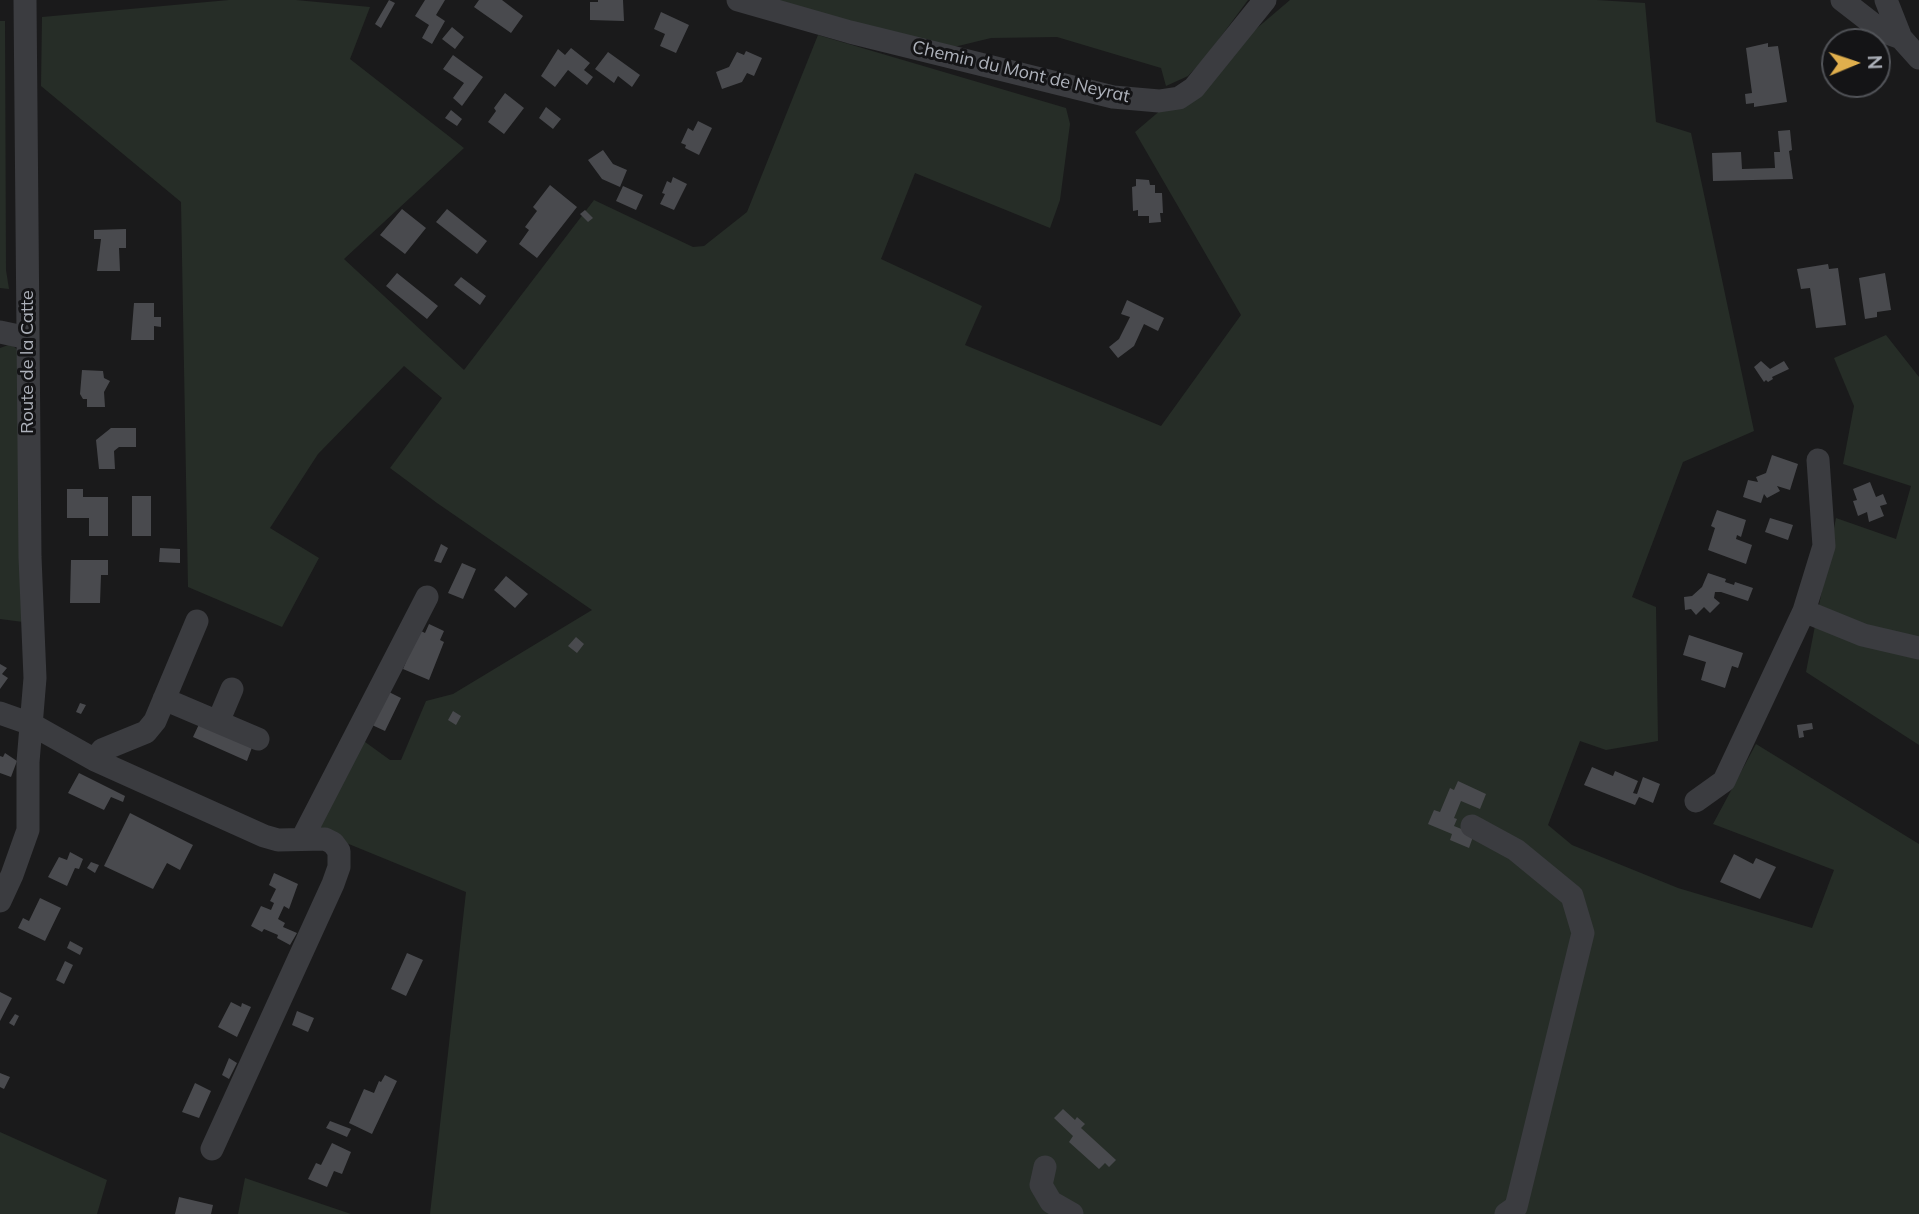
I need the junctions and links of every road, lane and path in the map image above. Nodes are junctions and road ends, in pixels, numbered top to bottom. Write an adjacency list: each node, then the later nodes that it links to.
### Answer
1 (25, 0): 8 (street, Route de la Catte)
2 (738, 0): 3 (street, Chemin du Mont de Neyrat)
3 (1265, 0)
4 (1842, 0): 6 (street)
5 (1886, 0): 6 (street)
6 (1901, 38): 7 (street)
7 (1919, 58)
8 (8, 335): 18 (street, Route de la Catte)
9 (1818, 460): 11 (street)
10 (427, 597): 23 (street)
11 (1804, 611): 13 (street); 21 (street)
12 (197, 621): 15 (street)
13 (1919, 648)
14 (232, 689): 17 (street)
15 (164, 699): 17 (street); 20 (street)
16 (0, 713): 18 (street)
17 (218, 722): 19 (street)
18 (31, 724): 20 (street); 24 (street, Route de la Catte)
19 (258, 739)
20 (94, 760): 23 (street)
21 (1696, 801)
22 (1472, 826): 28 (street)
23 (302, 839): 25 (street)
24 (0, 901)
25 (212, 1149)
26 (1045, 1167): 27 (street)
27 (1072, 1214)
28 (1506, 1214)

